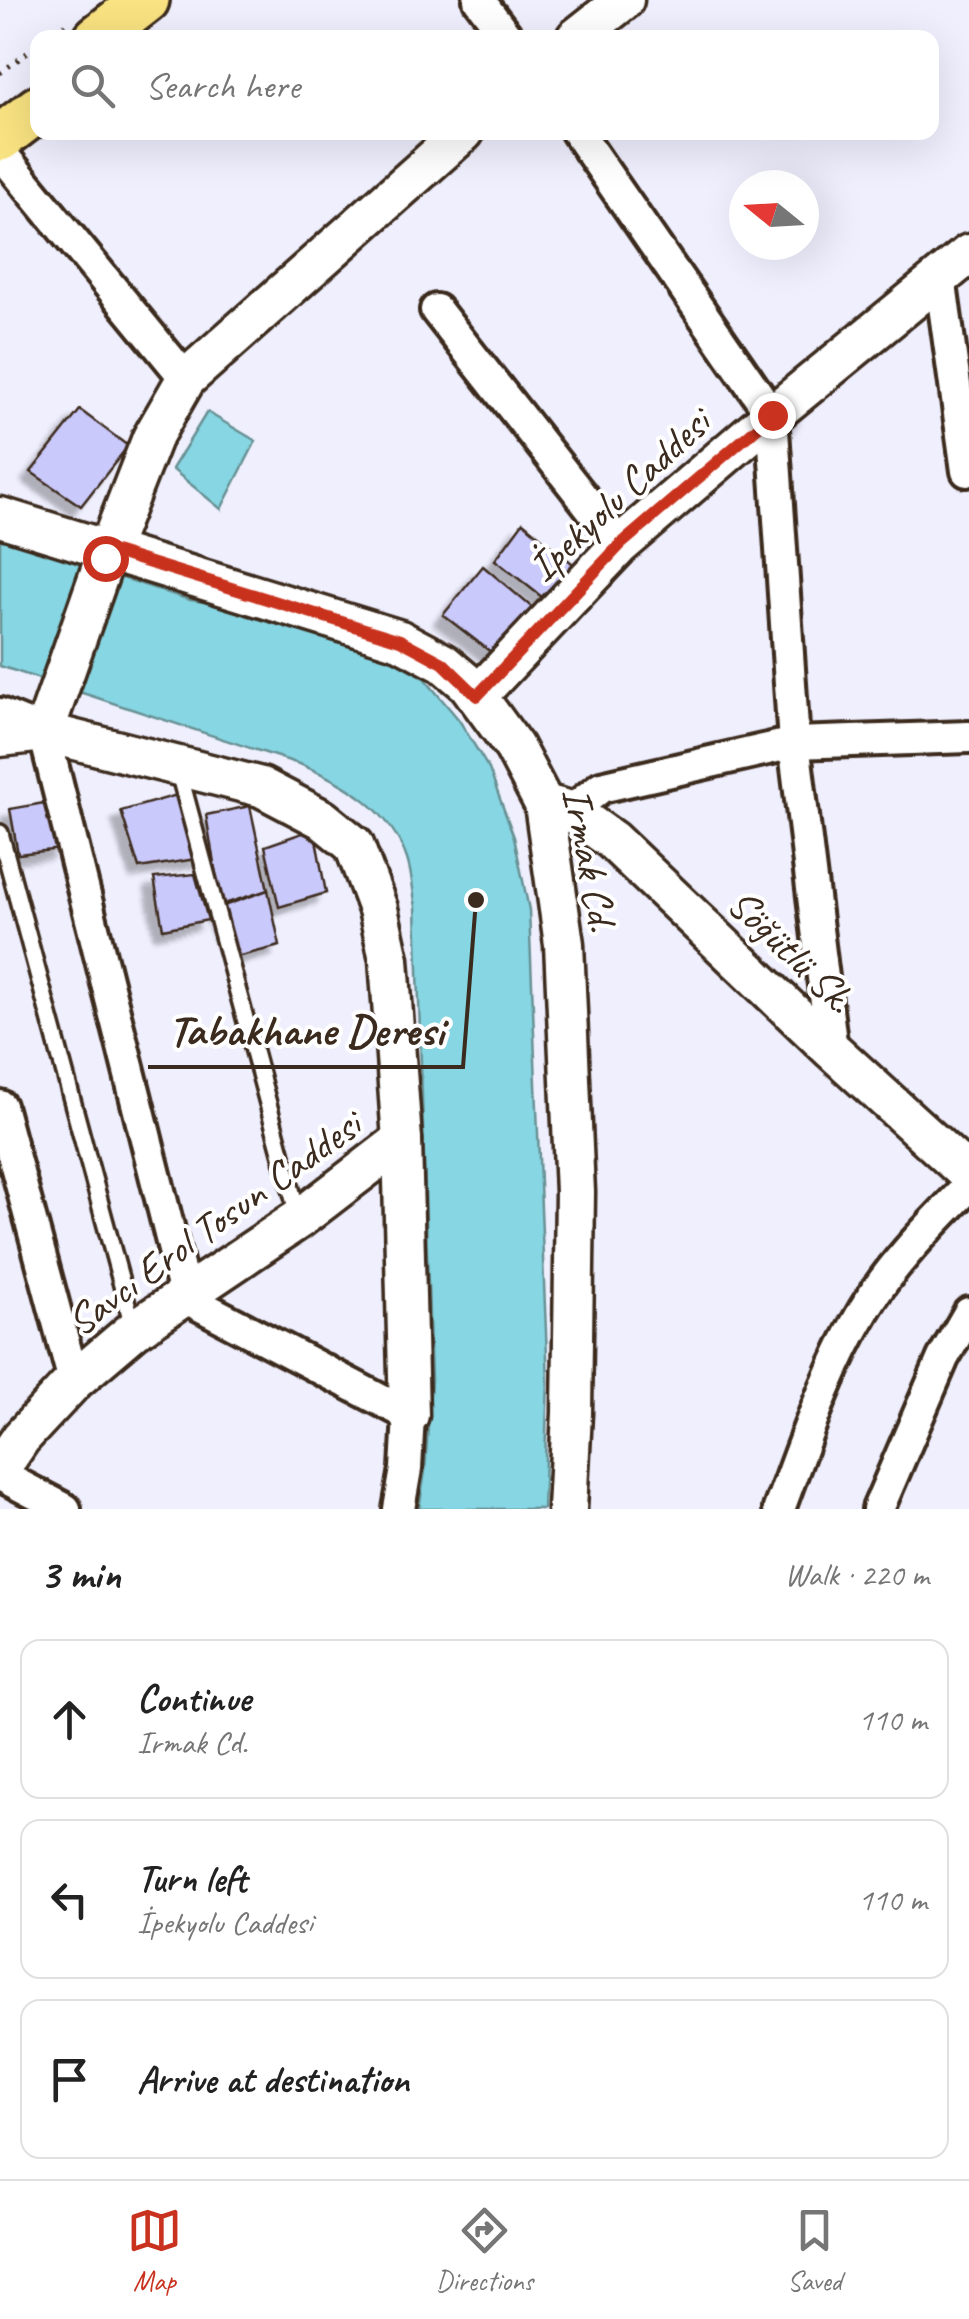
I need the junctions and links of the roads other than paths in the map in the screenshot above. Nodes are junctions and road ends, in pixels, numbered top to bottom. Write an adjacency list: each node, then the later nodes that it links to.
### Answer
1 (146, 0): 5 (main road)
2 (179, 0): 6 (main road)
3 (479, 0): 7 (street)
4 (624, 0): 8 (street)
5 (108, 30)
6 (140, 30)
7 (502, 30)
8 (586, 30)
9 (30, 90): 10 (main road)
10 (0, 112)
11 (30, 115): 12 (main road)
12 (0, 138)
13 (455, 140): 18 (street)
14 (583, 140): 19 (street)
15 (0, 152): 18 (street)
16 (954, 266): 19 (street, İpekyolu Caddesi); 20 (street)
17 (436, 310): 22 (street)
18 (186, 379): 23 (street)
19 (772, 415): 22 (street, İpekyolu Caddesi); 29 (street)
20 (968, 470)
21 (0, 517): 23 (street, Irmak Cd.)
22 (620, 545): 24 (street, İpekyolu Caddesi)
23 (105, 559): 24 (street, Irmak Cd.); 26 (street)
24 (477, 696): 31 (street, Irmak Cd.)
25 (0, 714): 26 (street)
26 (48, 719): 27 (street); 30 (street); 39 (street)
27 (0, 736)
28 (969, 737): 29 (street)
29 (794, 743): 31 (street); 33 (street)
30 (176, 764): 35 (street); 38 (lane)
31 (557, 808): 33 (street, Söğütlü Sk.); 47 (street, Irmak Cd.)
32 (0, 833): 41 (lane)
33 (832, 1050): 36 (street, Söğütlü Sk.)
34 (0, 1106): 42 (street)
35 (402, 1140): 38 (street, Savcı Erol Tosun Caddesi); 43 (street)
36 (969, 1175)
37 (969, 1186): 48 (street)
38 (299, 1219): 39 (street, Savcı Erol Tosun Caddesi)
39 (186, 1298): 41 (street, Savcı Erol Tosun Caddesi); 43 (street)
40 (969, 1313): 49 (street)
41 (134, 1330): 42 (street, Savcı Erol Tosun Caddesi)
42 (74, 1381): 44 (street, Savcı Erol Tosun Caddesi)
43 (409, 1415): 46 (street)
44 (5, 1454): 45 (street)
45 (65, 1509)
46 (399, 1509)
47 (567, 1509)
48 (779, 1509)
49 (878, 1509)

